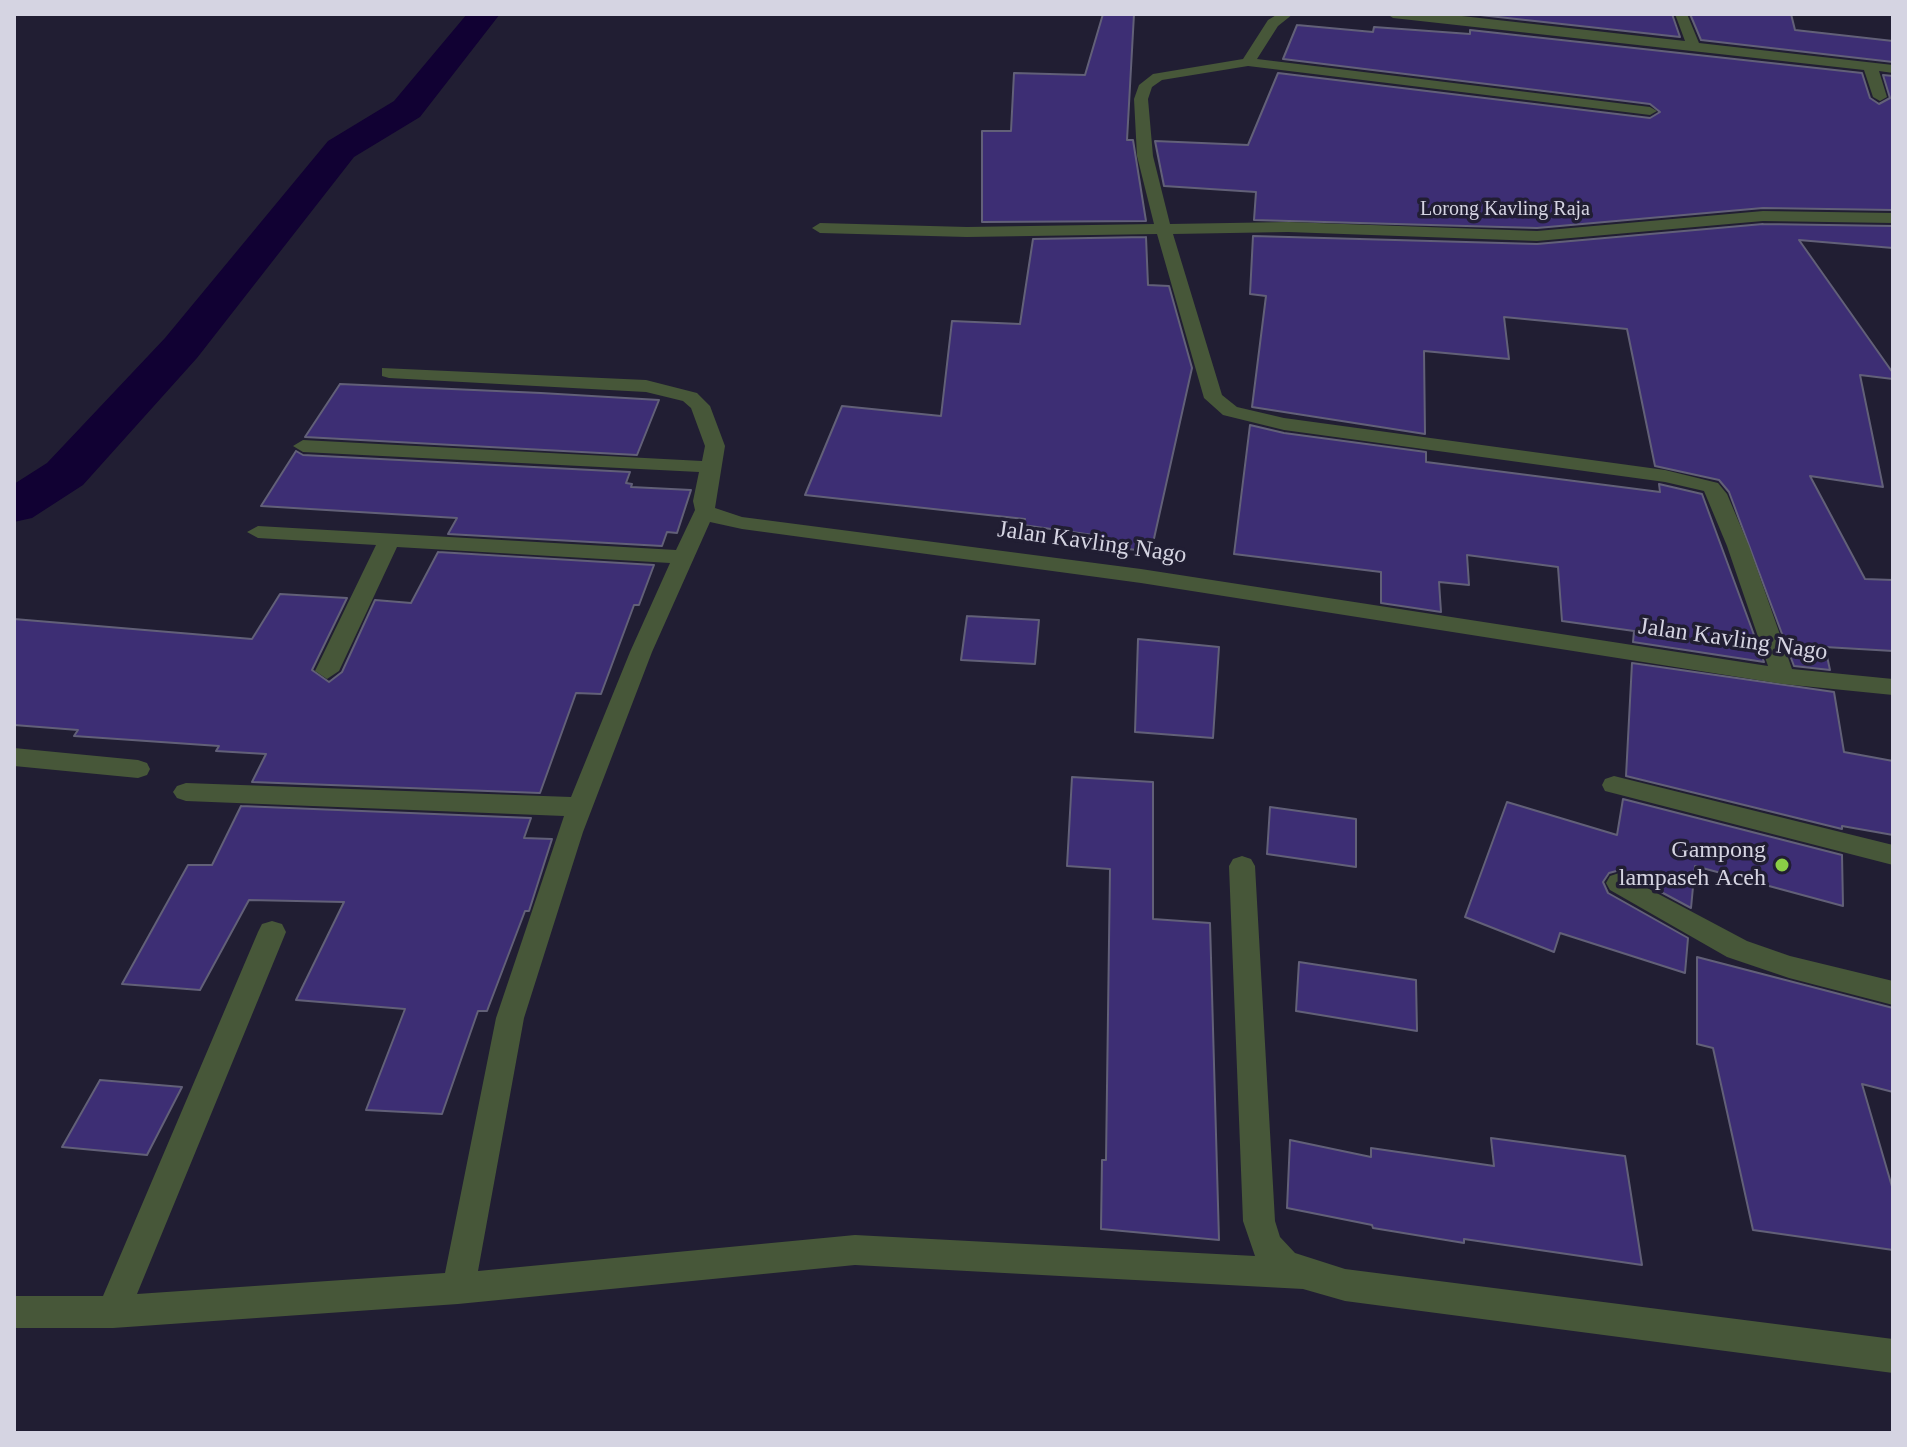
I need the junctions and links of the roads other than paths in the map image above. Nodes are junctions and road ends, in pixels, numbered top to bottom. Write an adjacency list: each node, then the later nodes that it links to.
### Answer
1 (1287, 14): 6 (street)
2 (1393, 14): 4 (street)
3 (1681, 14): 5 (street)
4 (1421, 15): 5 (street)
5 (1693, 45): 7 (street)
6 (1248, 62): 10 (street); 13 (street)
7 (1871, 69): 8 (street); 9 (street)
8 (1893, 69)
9 (1880, 97)
10 (1650, 111)
11 (1893, 218): 13 (street, Lorong Kavling Raja)
12 (820, 228): 13 (street, Lorong Kavling Raja)
13 (1164, 230): 22 (street)
14 (389, 372): 16 (street)
15 (303, 446): 16 (street)
16 (710, 467): 17 (street)
17 (705, 510): 20 (street); 22 (street, Jalan Kavling Nago)
18 (258, 532): 19 (street)
19 (390, 539): 20 (street); 21 (street)
20 (684, 557): 28 (street)
21 (327, 671)
22 (1783, 676): 23 (street, Jalan Kavling Nago)
23 (1893, 687)
24 (14, 757): 25 (street)
25 (138, 769)
26 (1614, 785): 29 (street)
27 (186, 792): 28 (street)
28 (580, 807): 35 (street)
29 (1893, 855)
30 (1242, 866): 34 (street)
31 (1619, 883): 33 (street)
32 (272, 932): 37 (street)
33 (1893, 993)
34 (1303, 1274): 35 (street); 38 (street)
35 (458, 1288): 37 (street)
36 (14, 1312): 37 (street)
37 (113, 1312)
38 (1893, 1356)

